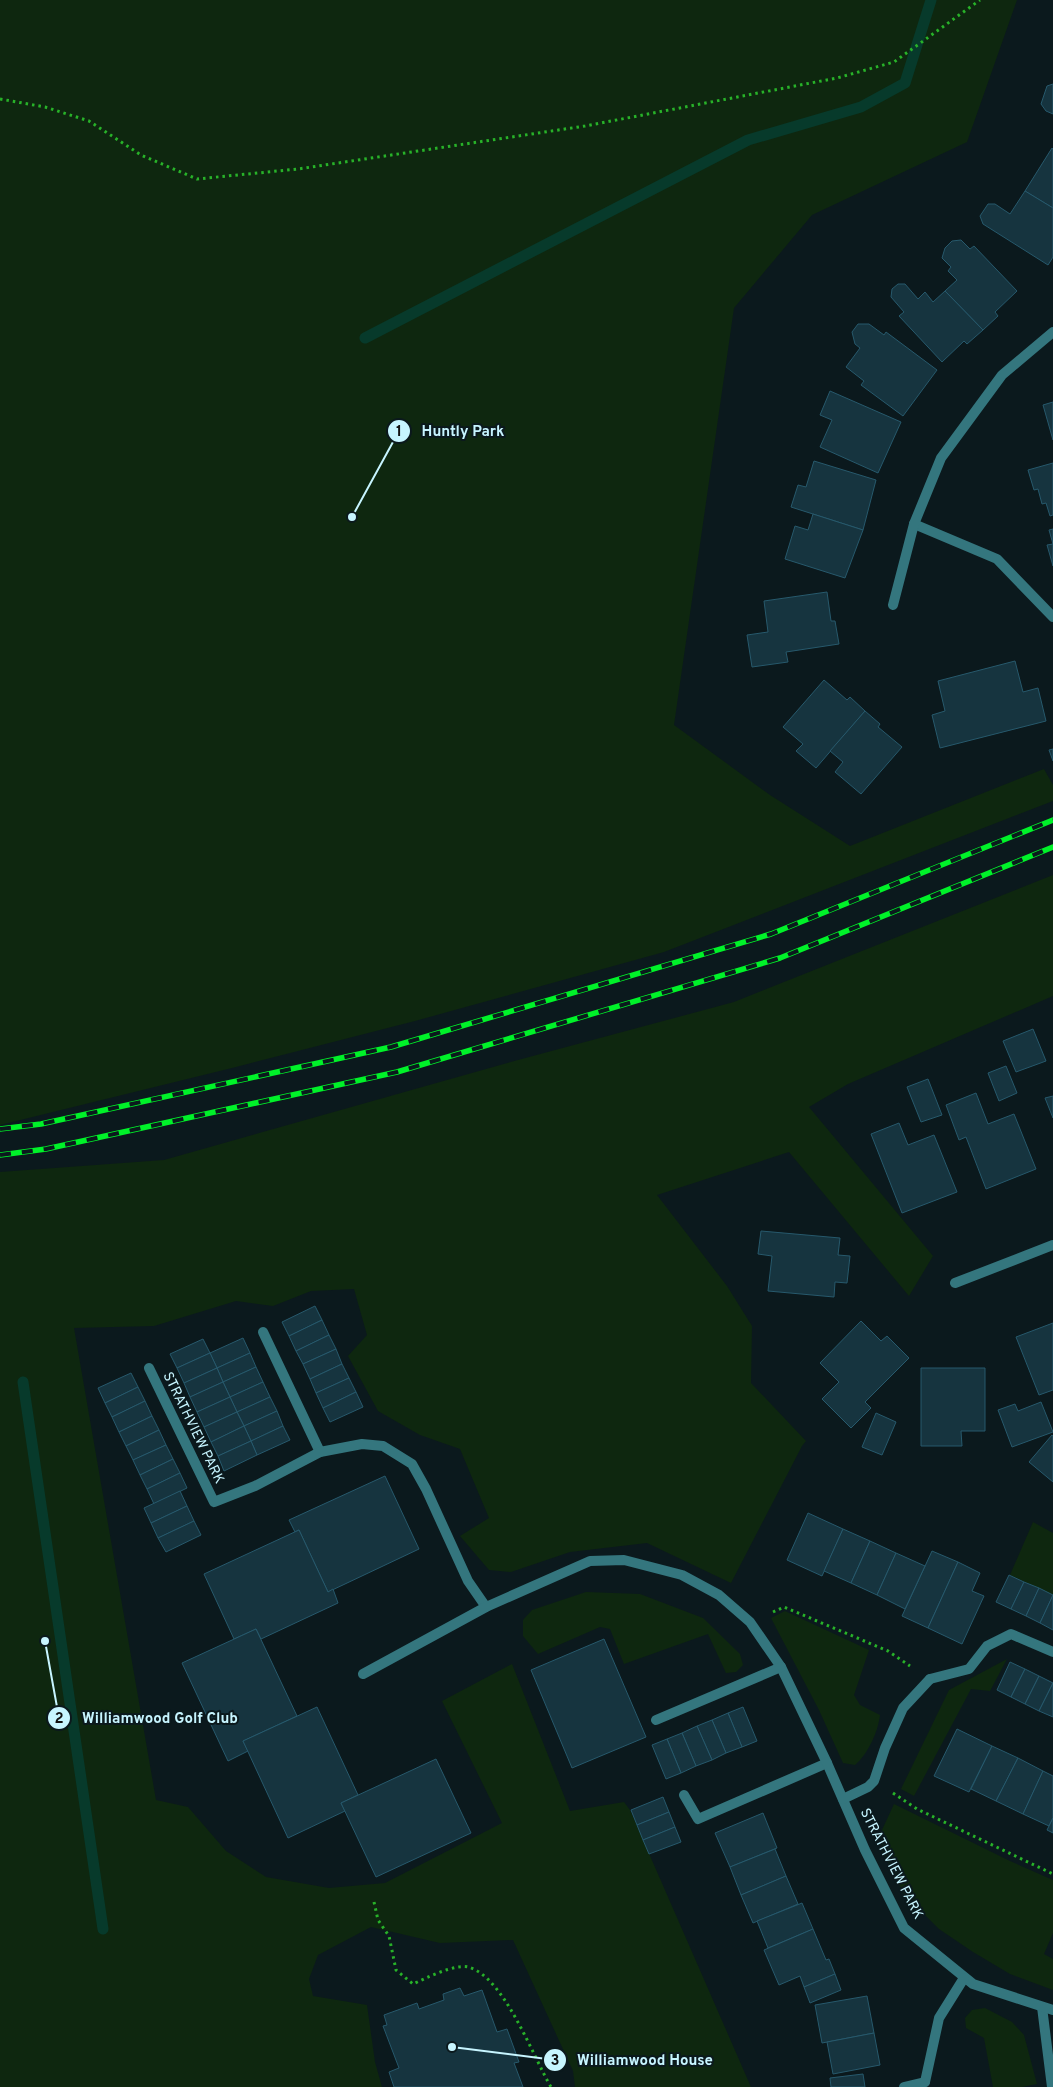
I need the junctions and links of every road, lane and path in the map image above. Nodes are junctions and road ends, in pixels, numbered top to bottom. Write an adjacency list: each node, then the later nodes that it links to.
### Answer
1 (980, 0): 2 (path)
2 (0, 99)
3 (1053, 332): 4 (street)
4 (914, 524): 5 (street); 6 (street)
5 (893, 606)
6 (1053, 618)
7 (1053, 1245): 8 (street)
8 (955, 1283)
9 (263, 1332): 11 (street)
10 (149, 1368): 11 (street, STRATHVIEW PARK)
11 (320, 1452): 12 (street, STRATHVIEW PARK)
12 (486, 1607): 13 (street, STRATHVIEW PARK); 16 (street, STRATHVIEW PARK)
13 (750, 1622): 15 (street, STRATHVIEW PARK); 17 (path)
14 (1053, 1652): 17 (street)
15 (781, 1667): 18 (street); 19 (street, STRATHVIEW PARK)
16 (363, 1674)
17 (930, 1679): 20 (street)
18 (656, 1720)
19 (827, 1763): 21 (street); 22 (street, STRATHVIEW PARK)
20 (874, 1781): 22 (street, STRATHVIEW PARK); 23 (path)
21 (684, 1795)
22 (843, 1799): 25 (street, STRATHVIEW PARK)
23 (1053, 1874)
24 (374, 1902): 28 (path)
25 (964, 1978): 26 (street, STRATHVIEW PARK); 29 (street)
26 (1042, 2007): 27 (street, STRATHVIEW PARK); 30 (street)
27 (1053, 2010)
28 (551, 2087)
29 (904, 2087)
30 (1052, 2087)

